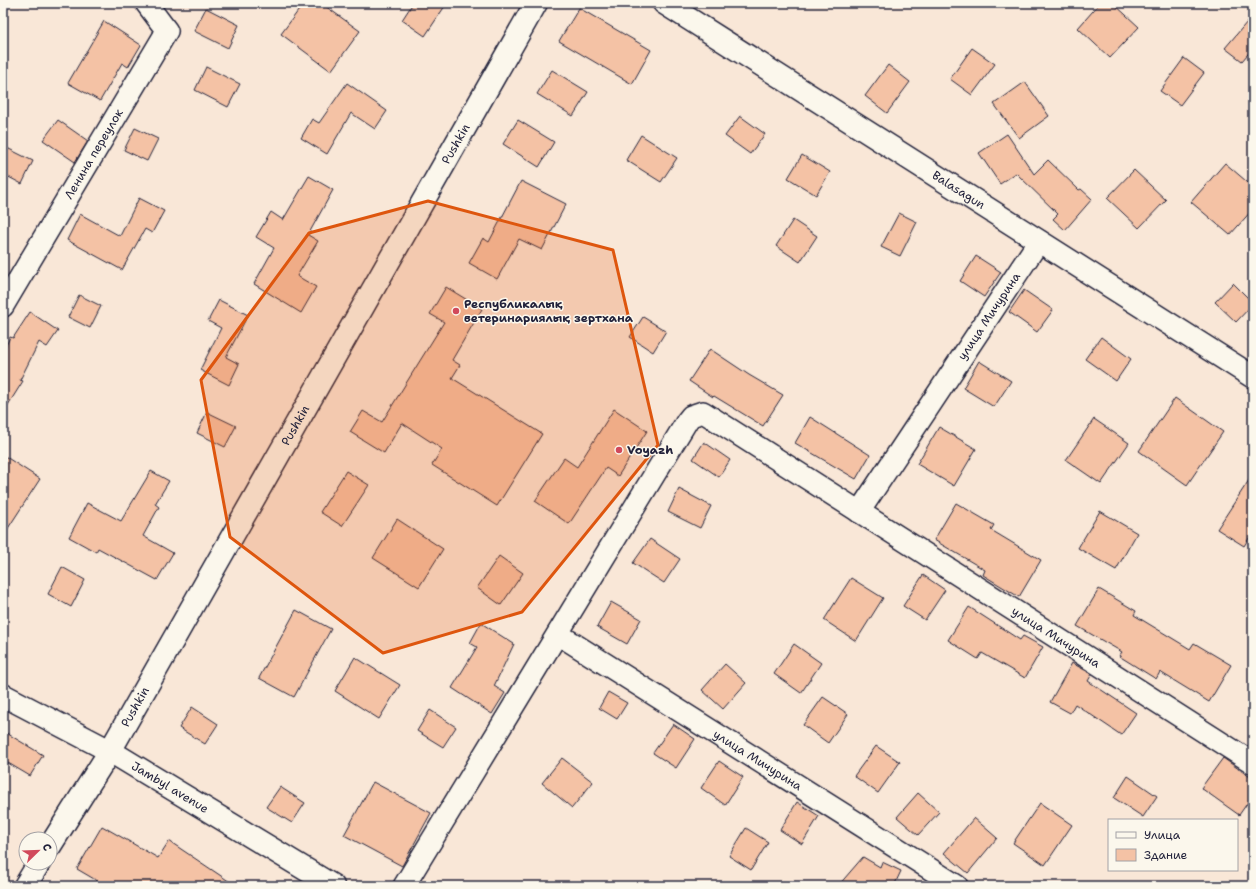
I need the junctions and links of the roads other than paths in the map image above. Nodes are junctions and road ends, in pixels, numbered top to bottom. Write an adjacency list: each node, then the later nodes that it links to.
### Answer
1 (146, 3): 5 (street, Ленина переулок)
2 (536, 3): 10 (street, Pushkin)
3 (664, 3): 4 (street, Balasagun)
4 (1039, 241): 6 (street, Balasagun); 7 (street, улица Мичурина)
5 (3, 306)
6 (1253, 377)
7 (859, 512): 8 (street, улица Мичурина); 11 (street, улица Мичурина)
8 (558, 634): 16 (street, улица Мичурина); 17 (street, улица Мичурина)
9 (3, 695): 10 (street, Jambyl avenue)
10 (110, 751): 12 (street, Pushkin); 15 (street, Jambyl avenue)
11 (1253, 763)
12 (58, 833)
13 (34, 871): 14 (street)
14 (25, 886)
15 (333, 886)
16 (404, 886)
17 (957, 886)

